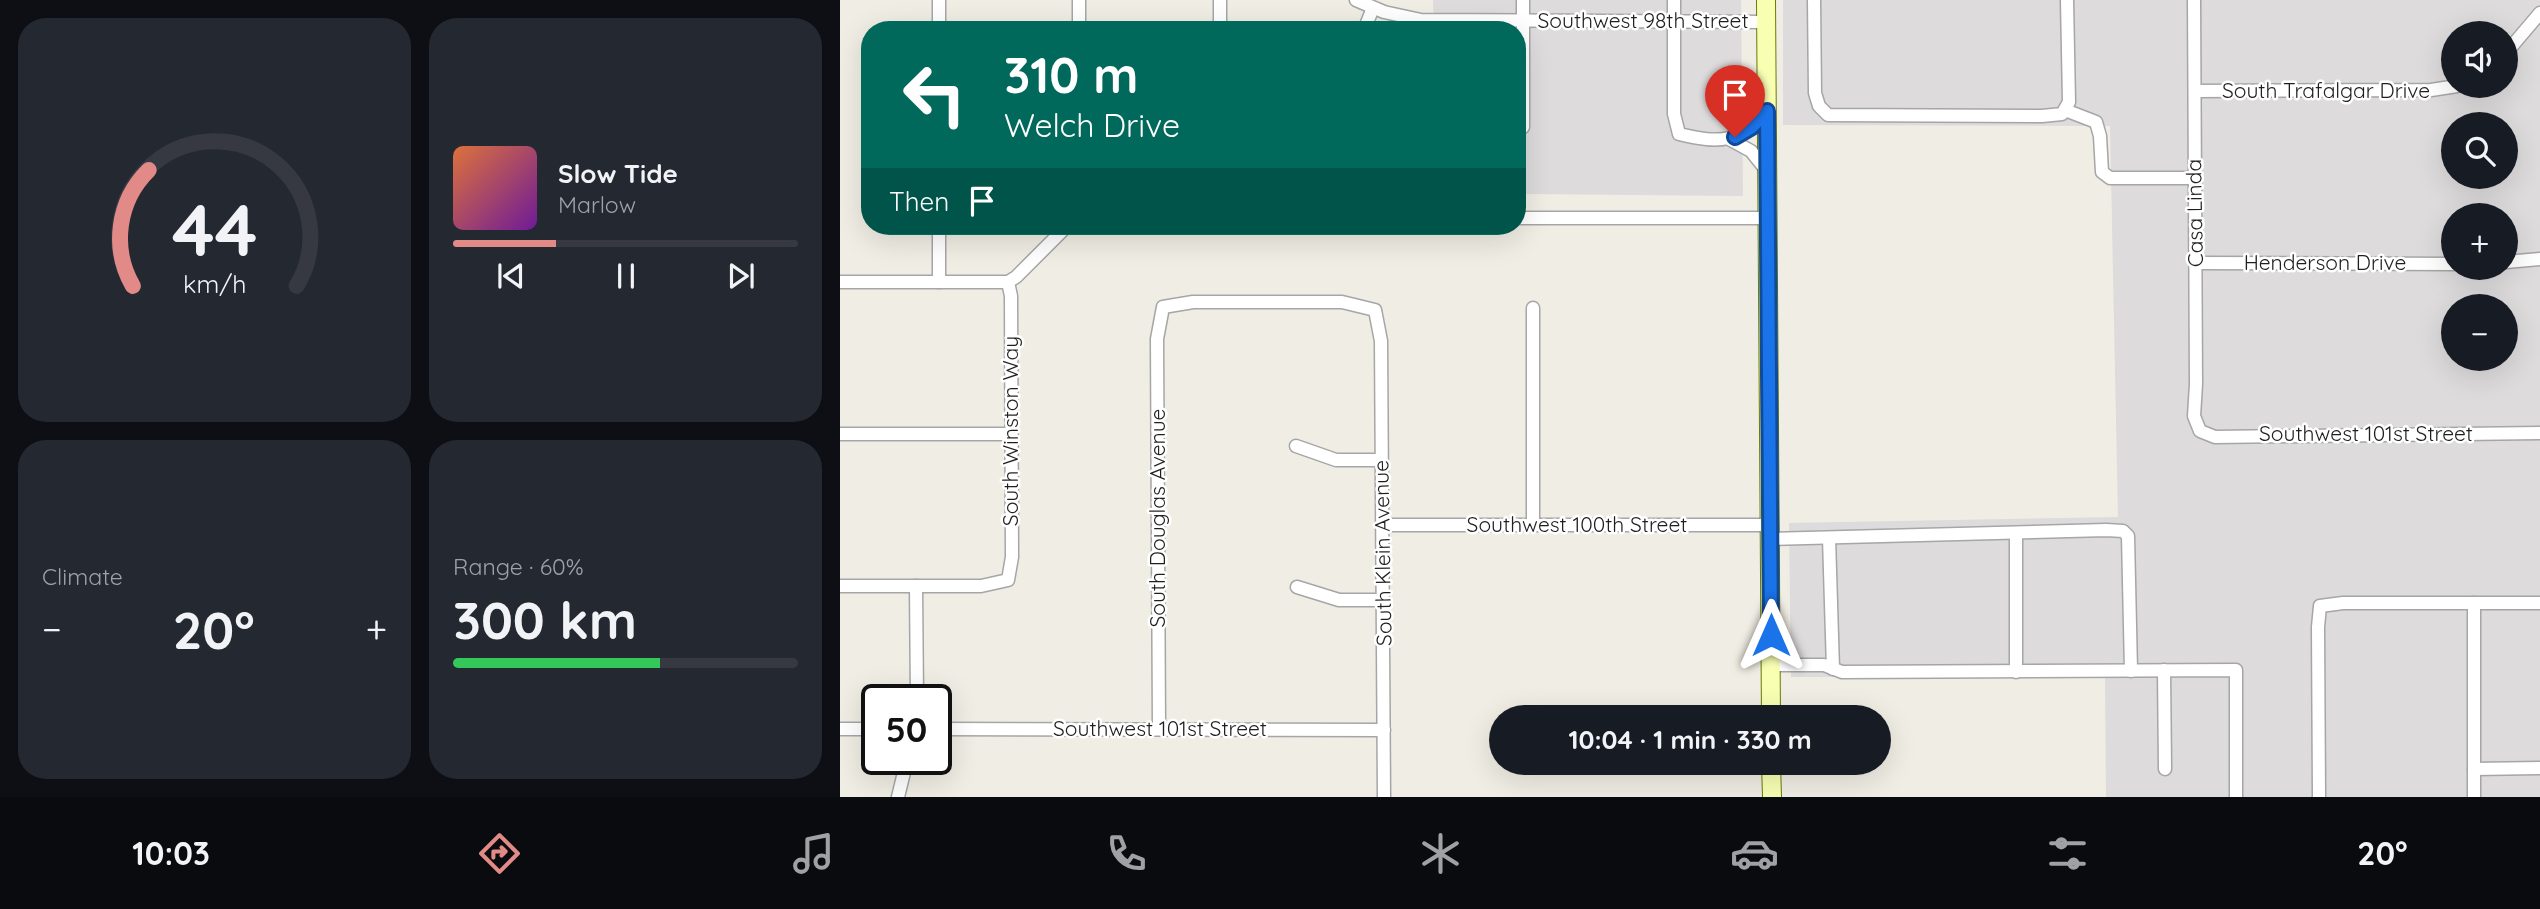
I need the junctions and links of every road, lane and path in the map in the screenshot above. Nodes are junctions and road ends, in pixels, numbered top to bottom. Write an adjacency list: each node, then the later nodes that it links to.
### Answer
1 (939, 0): 13 (street)
2 (1079, 0): 14 (street)
3 (1220, 0): 15 (street)
4 (1356, 0): 11 (street, Southwest 98th Street)
5 (1523, 0): 17 (street)
6 (1674, 0): 18 (street)
7 (1766, 0): 19 (main road)
8 (1814, 0): 23 (street)
9 (2067, 0): 23 (street)
10 (2194, 0): 22 (street, Casa Linda)
11 (1373, 8): 16 (street); 17 (street, Southwest 98th Street)
12 (2540, 13): 20 (street)
13 (939, 21)
14 (1079, 21)
15 (1220, 21)
16 (1368, 21)
17 (1523, 21): 18 (street, Southwest 98th Street)
18 (1674, 21): 19 (street, Southwest 98th Street); 25 (street)
19 (1766, 22): 24 (main road)
20 (2518, 38)
21 (2441, 88): 22 (street, South Trafalgar Drive)
22 (2195, 91): 27 (street, Casa Linda)
23 (2065, 110): 27 (street)
24 (1767, 111): 25 (street); 26 (main road)
25 (1728, 139): 26 (street)
26 (1767, 171): 29 (main road)
27 (2195, 178): 34 (street, Casa Linda)
28 (1526, 218): 29 (street)
29 (1768, 218): 49 (main road)
30 (939, 235): 37 (street)
31 (1058, 235): 38 (street)
32 (2540, 259): 33 (street)
33 (2518, 261)
34 (2196, 263): 35 (street, Henderson Drive); 41 (street, Casa Linda)
35 (2441, 264)
36 (840, 282): 37 (street)
37 (939, 282): 38 (street)
38 (1008, 282): 44 (street, South Winston Way)
39 (1163, 307): 46 (street, South Klein Avenue); 68 (street, South Douglas Avenue)
40 (1533, 308): 48 (street)
41 (2197, 426): 42 (street, Southwest 101st Street)
42 (2540, 433)
43 (840, 434): 44 (street)
44 (1011, 434): 53 (street, South Winston Way)
45 (1296, 446): 46 (street)
46 (1381, 460): 47 (street, South Klein Avenue)
47 (1383, 525): 48 (street, Southwest 100th Street); 55 (street, South Klein Avenue)
48 (1534, 525): 49 (street, Southwest 100th Street)
49 (1770, 532): 51 (street, Southwest 100th Street); 58 (main road)
50 (2016, 533): 51 (street, Southwest 100th Street); 61 (street, Southwest 100th Street); 62 (street)
51 (1829, 538): 59 (street)
52 (840, 586): 53 (street)
53 (916, 586): 63 (street)
54 (1297, 587): 55 (street)
55 (1383, 600): 69 (street, South Klein Avenue)
56 (2474, 603): 57 (street); 72 (street); 79 (street)
57 (2540, 603)
58 (1771, 665): 59 (street); 64 (main road)
59 (1833, 669): 62 (street)
60 (2164, 670): 61 (street); 71 (street); 78 (street)
61 (2132, 671): 62 (street)
62 (2016, 672)
63 (916, 684)
64 (1771, 705)
65 (840, 729): 66 (street)
66 (861, 729)
67 (952, 729): 68 (street, Southwest 101st Street)
68 (1159, 729): 69 (street, Southwest 101st Street)
69 (1384, 730): 76 (street, South Klein Avenue)
70 (2540, 768): 72 (street)
71 (2165, 769)
72 (2474, 769): 80 (street)
73 (903, 775): 75 (street)
74 (1772, 775): 77 (main road)
75 (898, 797)
76 (1384, 797)
77 (1772, 797)
78 (2236, 797)
79 (2319, 797)
80 (2474, 797)

